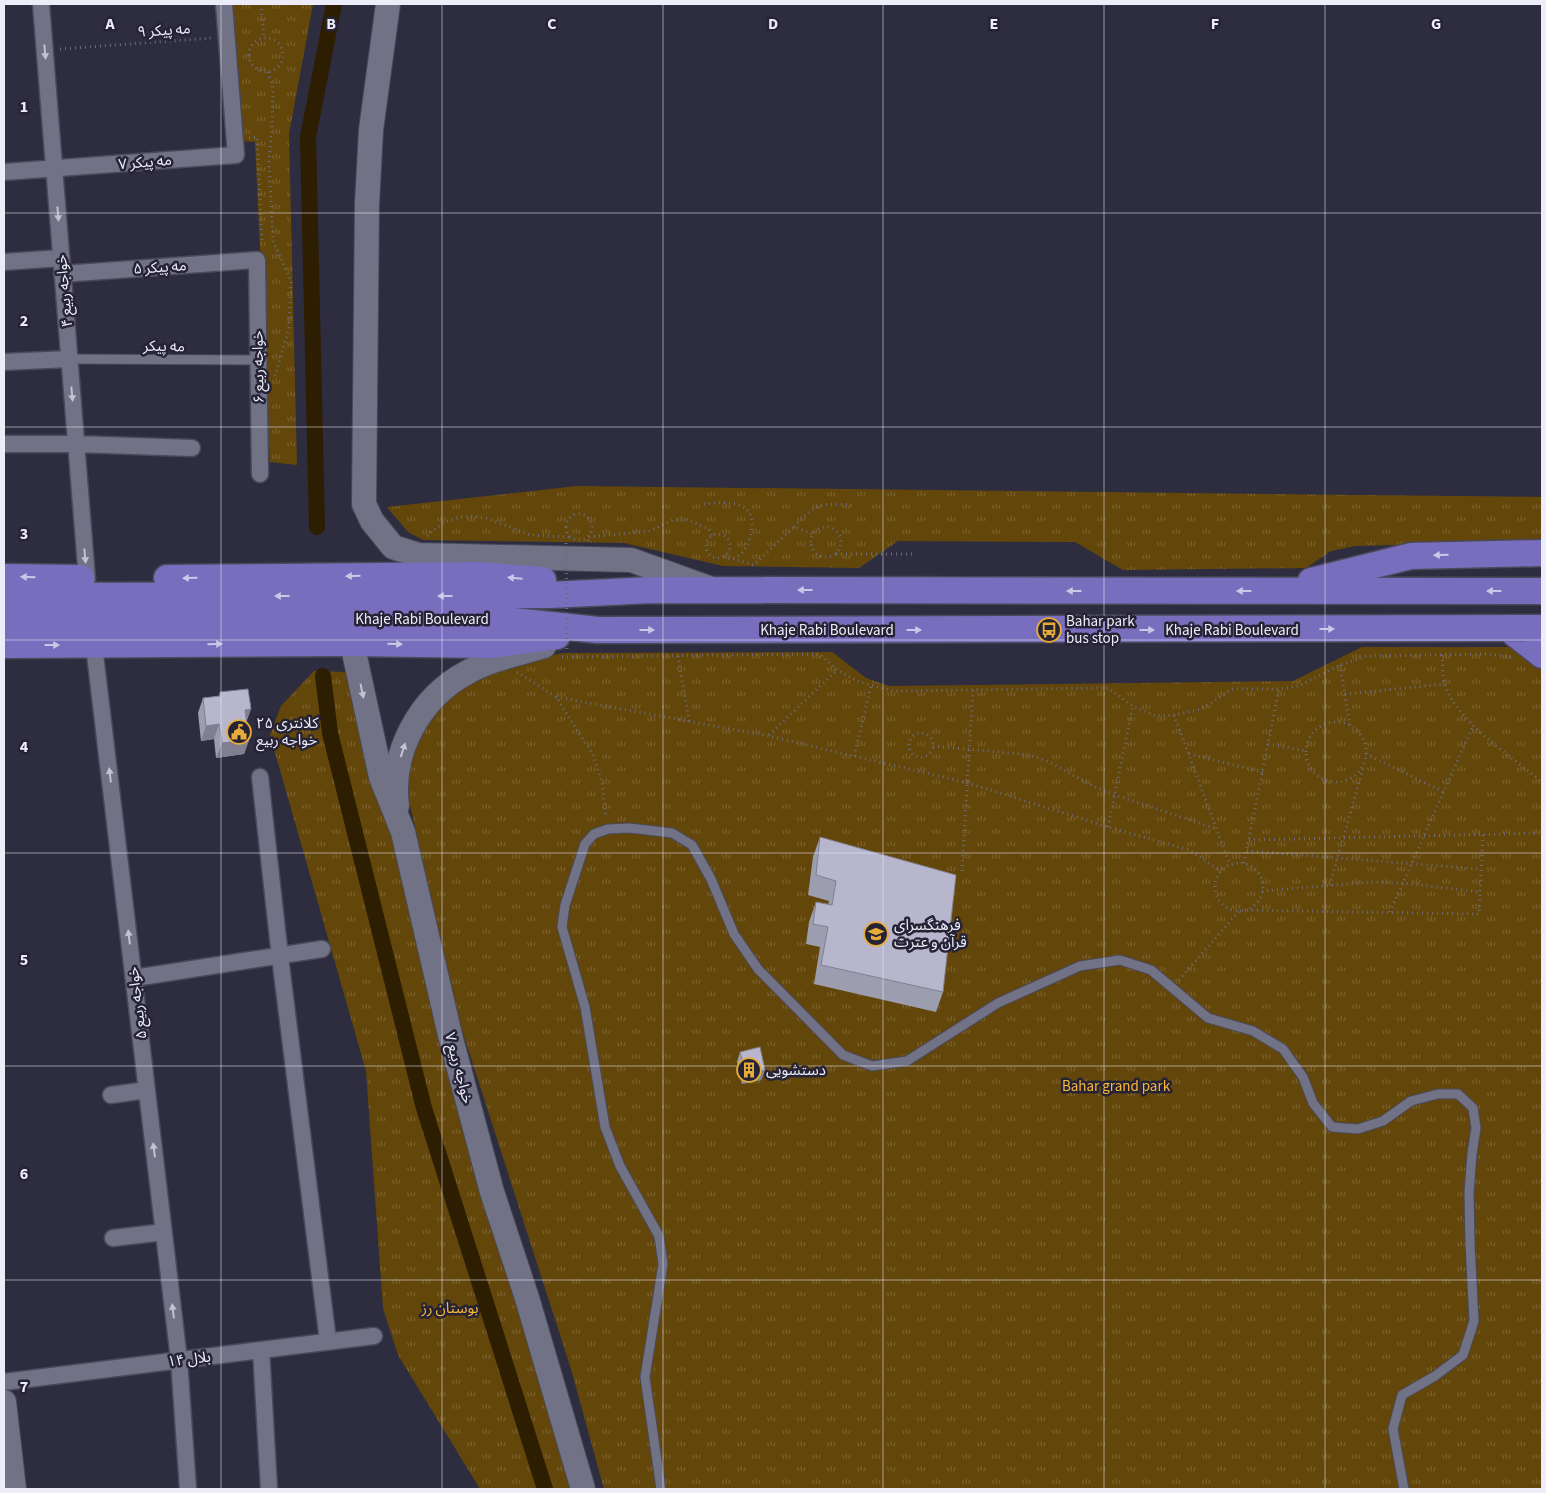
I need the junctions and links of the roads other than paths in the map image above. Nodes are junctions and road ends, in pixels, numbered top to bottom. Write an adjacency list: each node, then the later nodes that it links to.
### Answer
1 (41, 4): 4 (street, خواجه ربیع ۴, one-way to 4)
2 (224, 4): 4 (street, مه پیکر ۷)
3 (388, 4): 20 (street)
4 (54, 169): 5 (street, مه پیکر ۷); 8 (street, خواجه ربیع ۴, one-way to 8)
5 (4, 172)
6 (257, 260): 8 (street, مه پیکر ۵); 10 (street, خواجه ربیع ۶)
7 (4, 262): 8 (street, مه پیکر ۵)
8 (62, 266): 9 (street, خواجه ربیع ۴)
9 (69, 359): 10 (lane, مه پیکر); 11 (street); 13 (street, خواجه ربیع ۴, one-way to 13)
10 (258, 360): 15 (street, خواجه ربیع ۶)
11 (4, 362)
12 (4, 444): 13 (street)
13 (76, 444): 14 (street); 18 (street, خواجه ربیع ۴, one-way to 18)
14 (192, 448)
15 (260, 474)
16 (1542, 553): 21 (main road, one-way to 21)
17 (4, 577): 18 (main road, one-way to 17)
18 (87, 579): 19 (main road, one-way to 18)
19 (651, 590): 20 (main road, Khaje Rabi Boulevard); 24 (main road, Khaje Rabi Boulevard, one-way to 24)
20 (715, 590): 21 (main road, Khaje Rabi Boulevard, one-way to 20)
21 (1273, 591): 22 (main road, Khaje Rabi Boulevard, one-way to 21)
22 (1542, 591)
23 (4, 596): 24 (main road)
24 (111, 608): 25 (main road); 28 (main road, Khaje Rabi Boulevard)
25 (4, 621)
26 (1542, 628): 27 (main road, Khaje Rabi Boulevard)
27 (1509, 629): 28 (main road, Khaje Rabi Boulevard, one-way to 27); 32 (main road)
28 (598, 630): 29 (main road, one-way to 28); 34 (street, one-way to 28)
29 (352, 643): 31 (main road, one-way to 29); 34 (street, خواجه ربیع ۷, one-way to 34)
30 (4, 645): 31 (main road, one-way to 31)
31 (94, 646): 37 (street, خواجه ربیع ۵, one-way to 31)
32 (1542, 655)
33 (260, 777): 36 (street)
34 (402, 832): 51 (street, خواجه ربیع ۷)
35 (322, 949): 36 (street)
36 (280, 957): 37 (street); 43 (street)
37 (134, 978): 38 (street, خواجه ربیع ۵)
38 (147, 1090): 39 (street); 40 (street, خواجه ربیع ۵, one-way to 38)
39 (111, 1095)
40 (164, 1232): 41 (street); 45 (street, خواجه ربیع ۵, one-way to 40)
41 (113, 1238)
42 (374, 1336): 43 (street, بلال ۱۴)
43 (328, 1341): 44 (street, بلال ۱۴)
44 (261, 1350): 45 (street, بلال ۱۴); 50 (street)
45 (179, 1360): 46 (street, بلال ۱۴); 49 (street, خواجه ربیع ۵)
46 (4, 1382)
47 (4, 1402): 48 (street)
48 (14, 1489)
49 (188, 1489)
50 (269, 1489)
51 (583, 1489)
52 (661, 1489): 53 (lane)
53 (1404, 1489)

